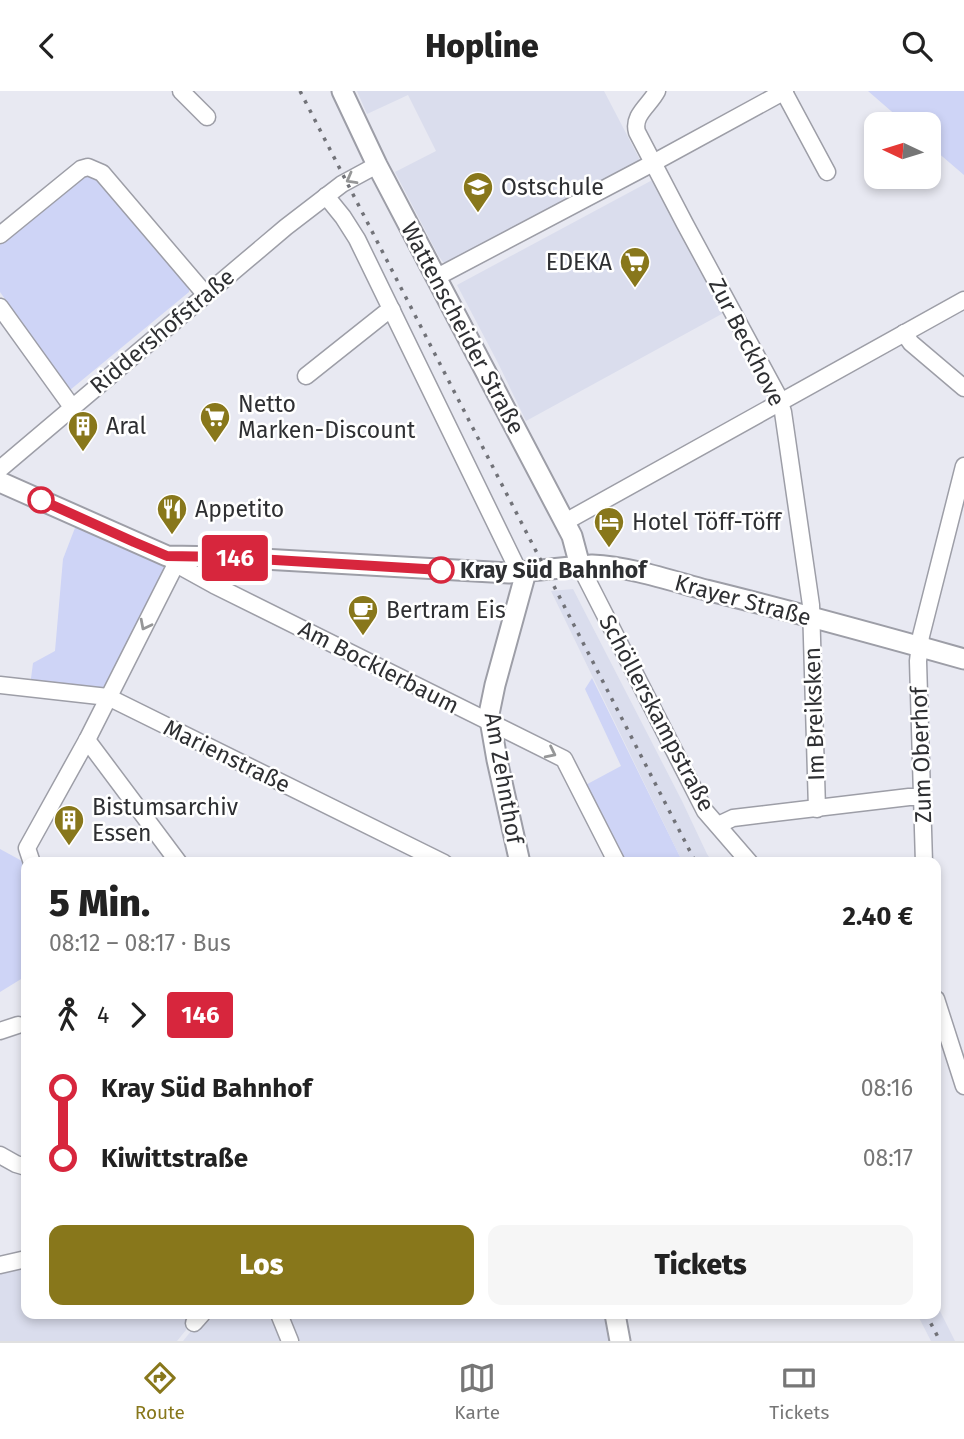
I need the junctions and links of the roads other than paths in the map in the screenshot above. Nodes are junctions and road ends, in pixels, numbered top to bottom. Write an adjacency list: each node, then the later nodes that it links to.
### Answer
1 (181, 91): 5 (street)
2 (342, 91): 7 (main road, Wattenscheider Straße)
3 (657, 91): 6 (street, Zur Beckhove)
4 (785, 92): 6 (street); 8 (street)
5 (207, 117)
6 (653, 163): 11 (street); 19 (street, Zur Beckhove)
7 (377, 165): 9 (street, Riddershofstraße, one-way to 9); 11 (main road, Wattenscheider Straße)
8 (827, 173)
9 (326, 196): 12 (street, Riddershofstraße); 15 (street)
10 (0, 235): 12 (street)
11 (437, 277): 24 (main road, Wattenscheider Straße)
12 (206, 295): 20 (street, Riddershofstraße)
13 (964, 300): 16 (street)
14 (0, 307): 20 (street)
15 (392, 310): 17 (street); 27 (street)
16 (904, 333): 18 (street); 19 (street)
17 (306, 376)
18 (964, 388)
19 (781, 402): 24 (street); 28 (street, Zur Beckhove)
20 (72, 407): 22 (street, Riddershofstraße)
21 (964, 466): 29 (street, Zum Oberhof)
22 (0, 469)
23 (0, 482): 25 (main road, Krayer Straße)
24 (565, 522): 26 (main road, Wattenscheider Straße)
25 (172, 560): 27 (main road, Krayer Straße); 32 (street, one-way to 32); 33 (street, Am Bocklerbaum)
26 (580, 566): 27 (main road, Krayer Straße); 28 (main road, Krayer Straße); 37 (street, Schöllerskampstraße)
27 (523, 572): 33 (main road, Am Zehnthof)
28 (812, 618): 29 (main road, Krayer Straße); 36 (street, Im Breiksken)
29 (919, 647): 30 (main road, Krayer Straße); 35 (street, Zum Oberhof)
30 (964, 659)
31 (0, 685): 32 (street, Marienstraße)
32 (108, 697): 34 (street); 40 (street, Marienstraße)
33 (490, 723): 41 (main road, Am Zehnthof); 42 (street, Am Bocklerbaum, one-way to 42)
34 (87, 740): 38 (street); 39 (street)
35 (922, 797): 36 (street, Schöllerskampstraße); 44 (street, Zum Oberhof)
36 (817, 809): 37 (street, Schöllerskampstraße)
37 (718, 825): 43 (street)
38 (30, 857)
39 (175, 857)
40 (432, 857)
41 (519, 857)
42 (614, 857)
43 (745, 857)
44 (925, 857)
45 (941, 1024): 49 (street)
46 (19, 1025): 48 (street)
47 (941, 1026): 50 (street)
48 (0, 1031)
49 (964, 1035)
50 (964, 1086)
51 (0, 1155): 52 (street)
52 (21, 1165)
53 (21, 1260): 54 (street)
54 (0, 1265)
55 (281, 1319): 57 (street)
56 (616, 1319): 58 (main road)
57 (290, 1341)
58 (620, 1341)

